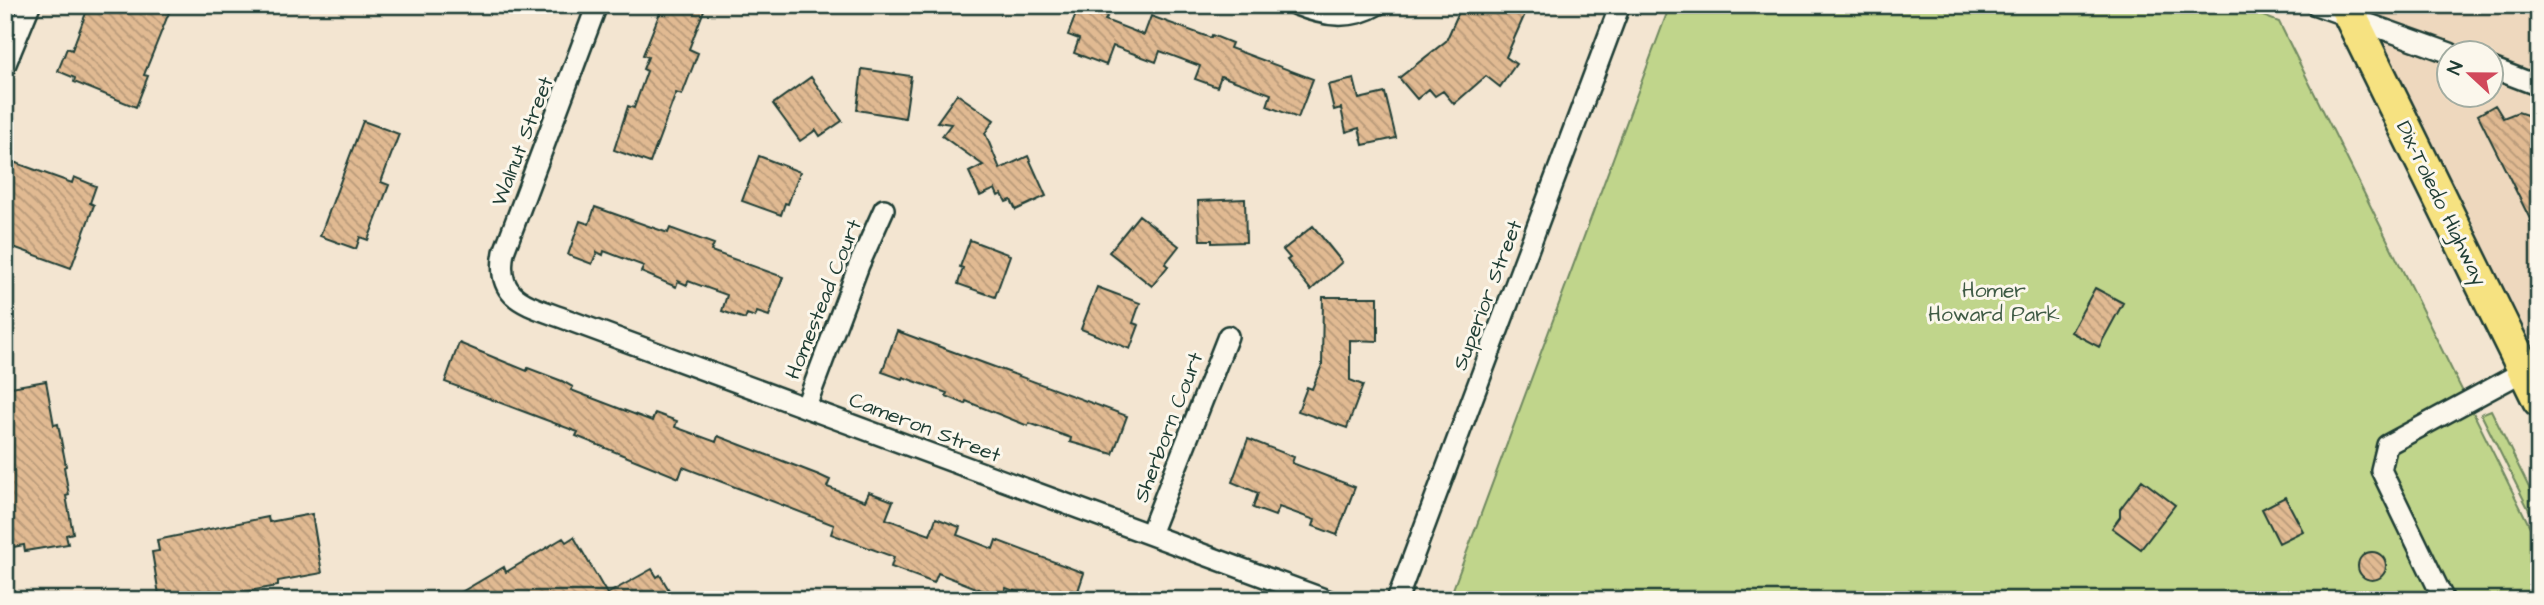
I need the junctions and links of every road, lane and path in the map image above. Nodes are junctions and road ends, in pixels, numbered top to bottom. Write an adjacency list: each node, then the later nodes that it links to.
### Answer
1 (30, 5): 9 (street)
2 (597, 5): 13 (street, Walnut Street)
3 (1296, 5): 4 (street)
4 (1377, 5)
5 (1620, 5): 20 (street, Superior Street)
6 (2316, 5): 7 (street)
7 (2348, 12): 8 (street); 15 (main road, Dix-Toledo Highway)
8 (2436, 48)
9 (5, 66)
10 (2506, 74): 11 (street)
11 (2539, 86)
12 (884, 209): 17 (street, Homestead Court)
13 (511, 293): 17 (street, Cameron Street)
14 (1228, 336): 18 (street, Sherborn Court)
15 (2524, 371): 16 (main road, Dix-Toledo Highway); 21 (street)
16 (2539, 400)
17 (806, 406): 18 (street, Cameron Street)
18 (1150, 534): 19 (street, Cameron Street)
19 (1326, 600)
20 (1397, 600)
21 (2444, 600)

